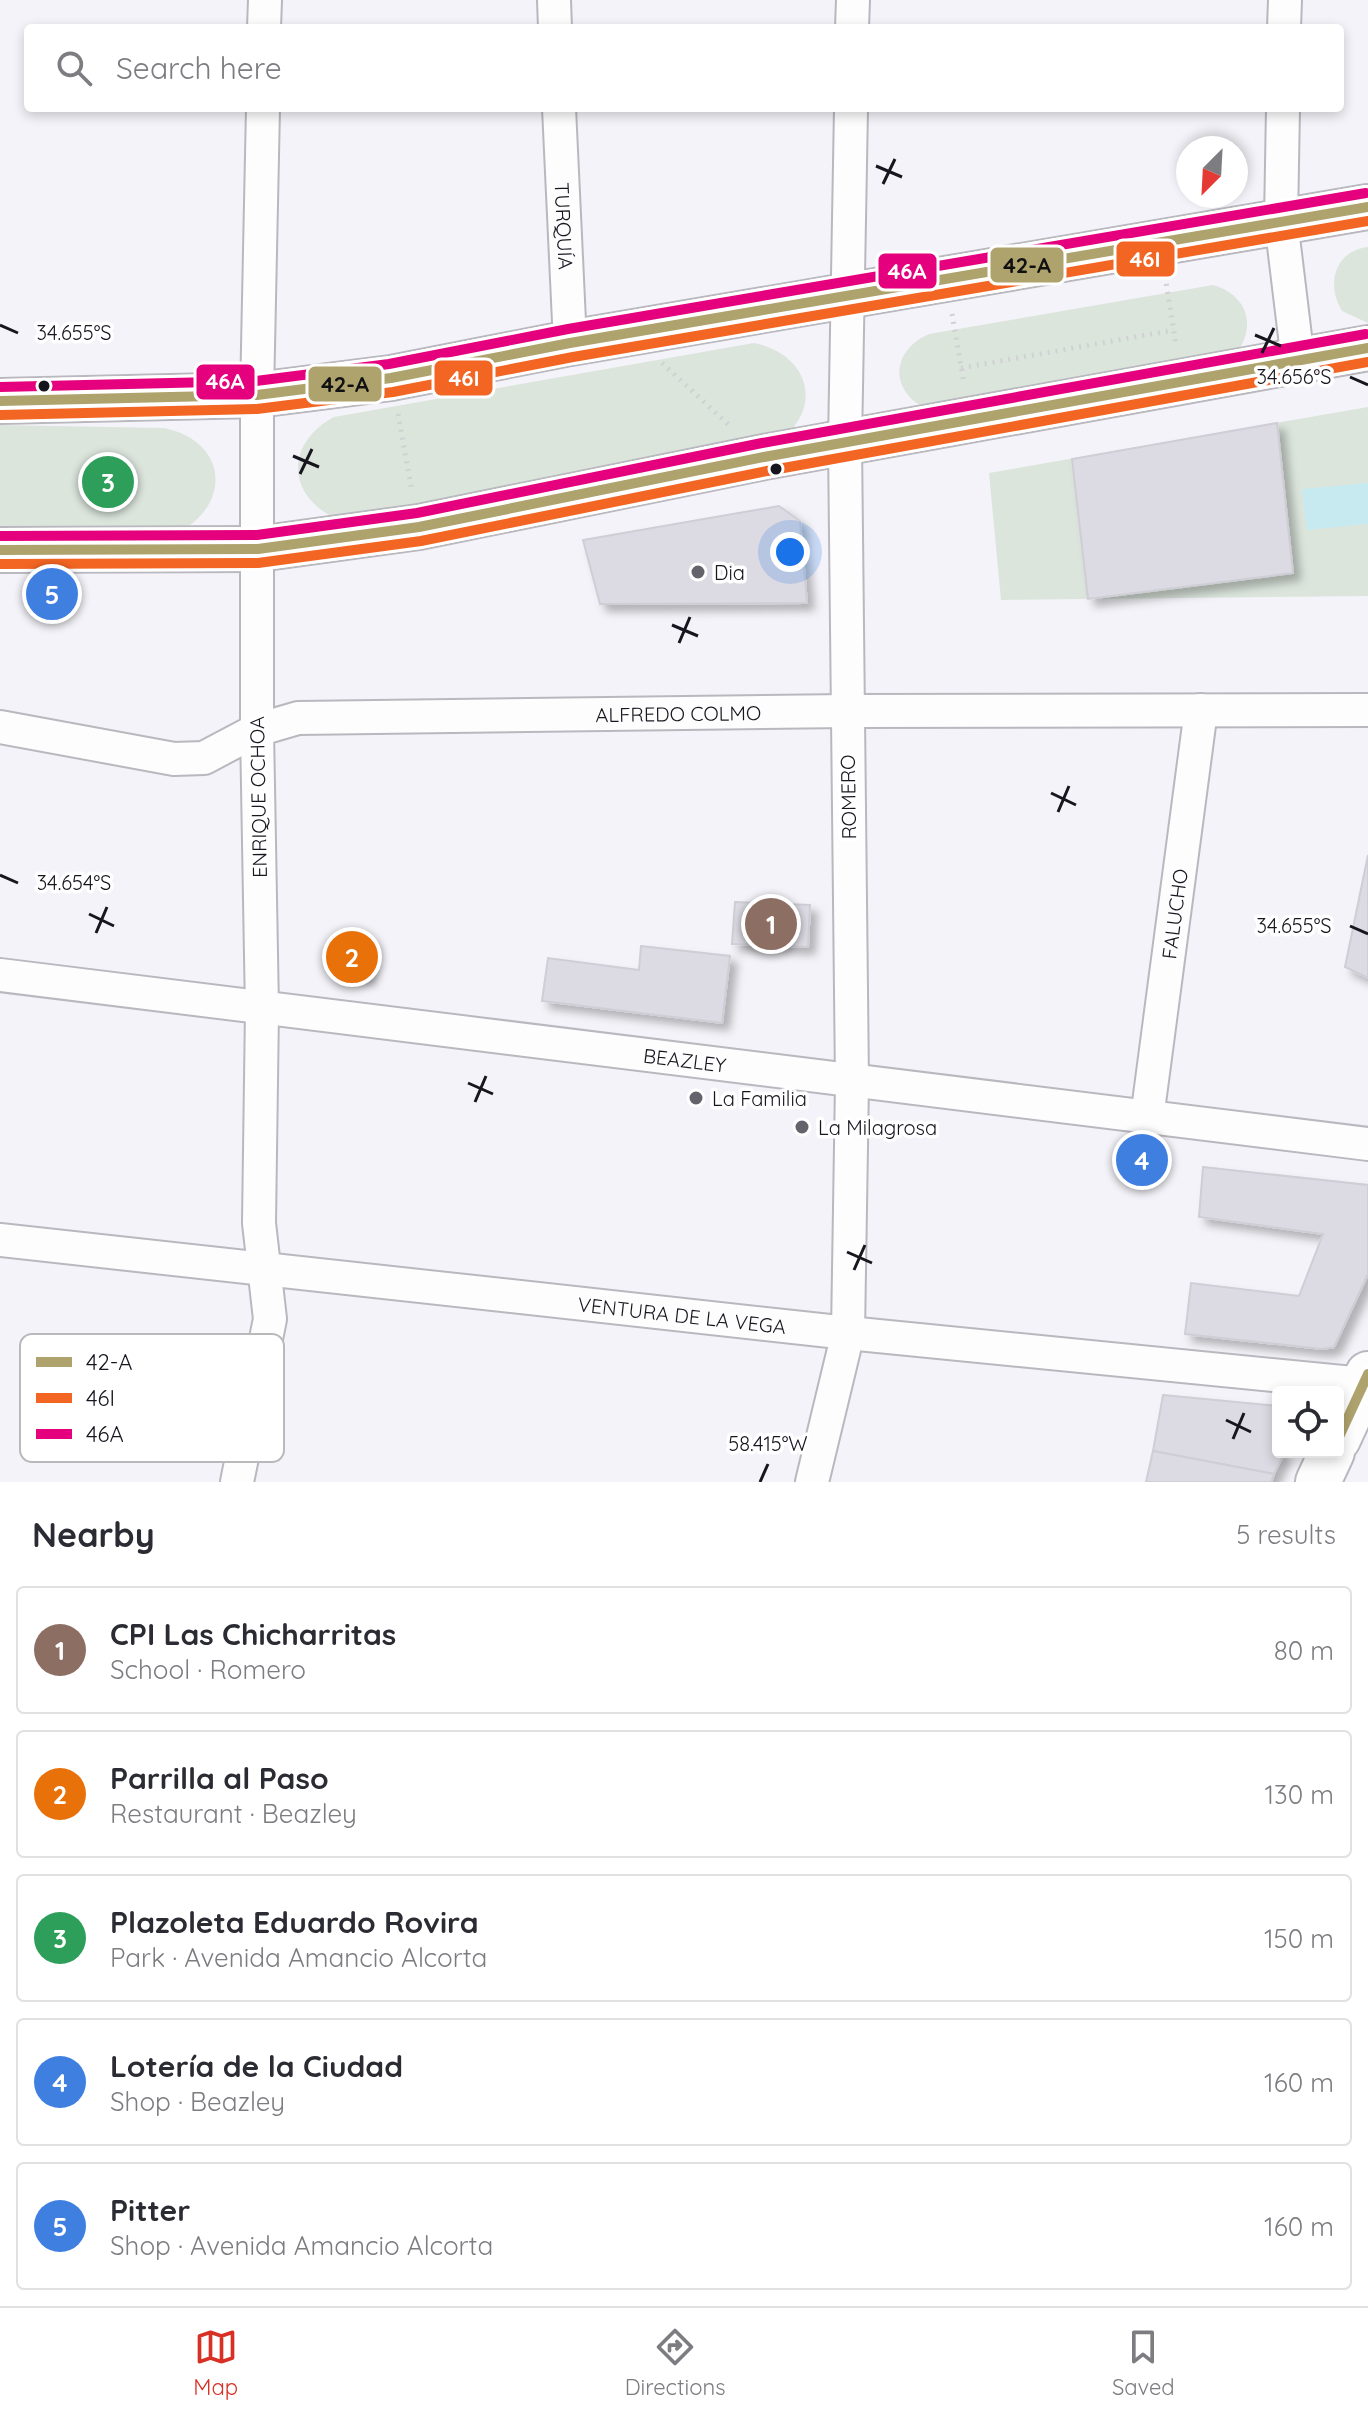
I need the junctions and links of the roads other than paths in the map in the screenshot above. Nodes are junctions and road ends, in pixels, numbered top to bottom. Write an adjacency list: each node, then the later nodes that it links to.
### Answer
1 (265, 0): 5 (street)
2 (554, 0): 6 (street)
3 (853, 0): 7 (street)
4 (1285, 0): 8 (street)
5 (264, 24)
6 (555, 24)
7 (852, 24)
8 (1284, 24)
9 (263, 112): 19 (street, ENRIQUE OCHOA)
10 (559, 112): 16 (street, TURQUÍA)
11 (851, 112): 15 (street, ROMERO)
12 (1283, 112): 14 (street)
13 (1368, 207): 14 (main road)
14 (1281, 221): 15 (main road); 18 (street)
15 (848, 295): 16 (main road); 21 (street, ROMERO)
16 (570, 343): 19 (main road)
17 (1368, 348): 18 (main road)
18 (1298, 361): 21 (main road)
19 (257, 395): 20 (main road); 22 (street, ENRIQUE OCHOA)
20 (0, 401)
21 (845, 443): 22 (main road); 26 (street, ROMERO)
22 (258, 549): 23 (main road); 28 (street, ENRIQUE OCHOA)
23 (0, 550)
24 (1201, 710): 25 (street, ALFREDO COLMO); 26 (street, ALFREDO COLMO); 32 (street, FALUCHO)
25 (1368, 710)
26 (847, 711): 28 (street, ALFREDO COLMO); 31 (street, ROMERO)
27 (0, 727): 28 (street, ALFREDO COLMO)
28 (257, 730): 30 (street, ENRIQUE OCHOA)
29 (0, 975): 30 (street, BEAZLEY)
30 (262, 1010): 31 (street, BEAZLEY); 35 (street, ENRIQUE OCHOA)
31 (852, 1083): 32 (street, BEAZLEY); 36 (street, ROMERO)
32 (1147, 1118): 33 (street, BEAZLEY)
33 (1368, 1144)
34 (0, 1240): 35 (street, VENTURA DE LA VEGA)
35 (267, 1271): 36 (street, VENTURA DE LA VEGA); 37 (street, ENRIQUE OCHOA)
36 (848, 1333): 38 (street, VENTURA DE LA VEGA); 43 (street, ROMERO)
37 (267, 1334)
38 (1366, 1379): 39 (main road)
39 (1344, 1426)
40 (1329, 1458): 44 (main road)
41 (241, 1462): 42 (street, ENRIQUE OCHOA)
42 (237, 1482)
43 (812, 1482)
44 (1318, 1482)

